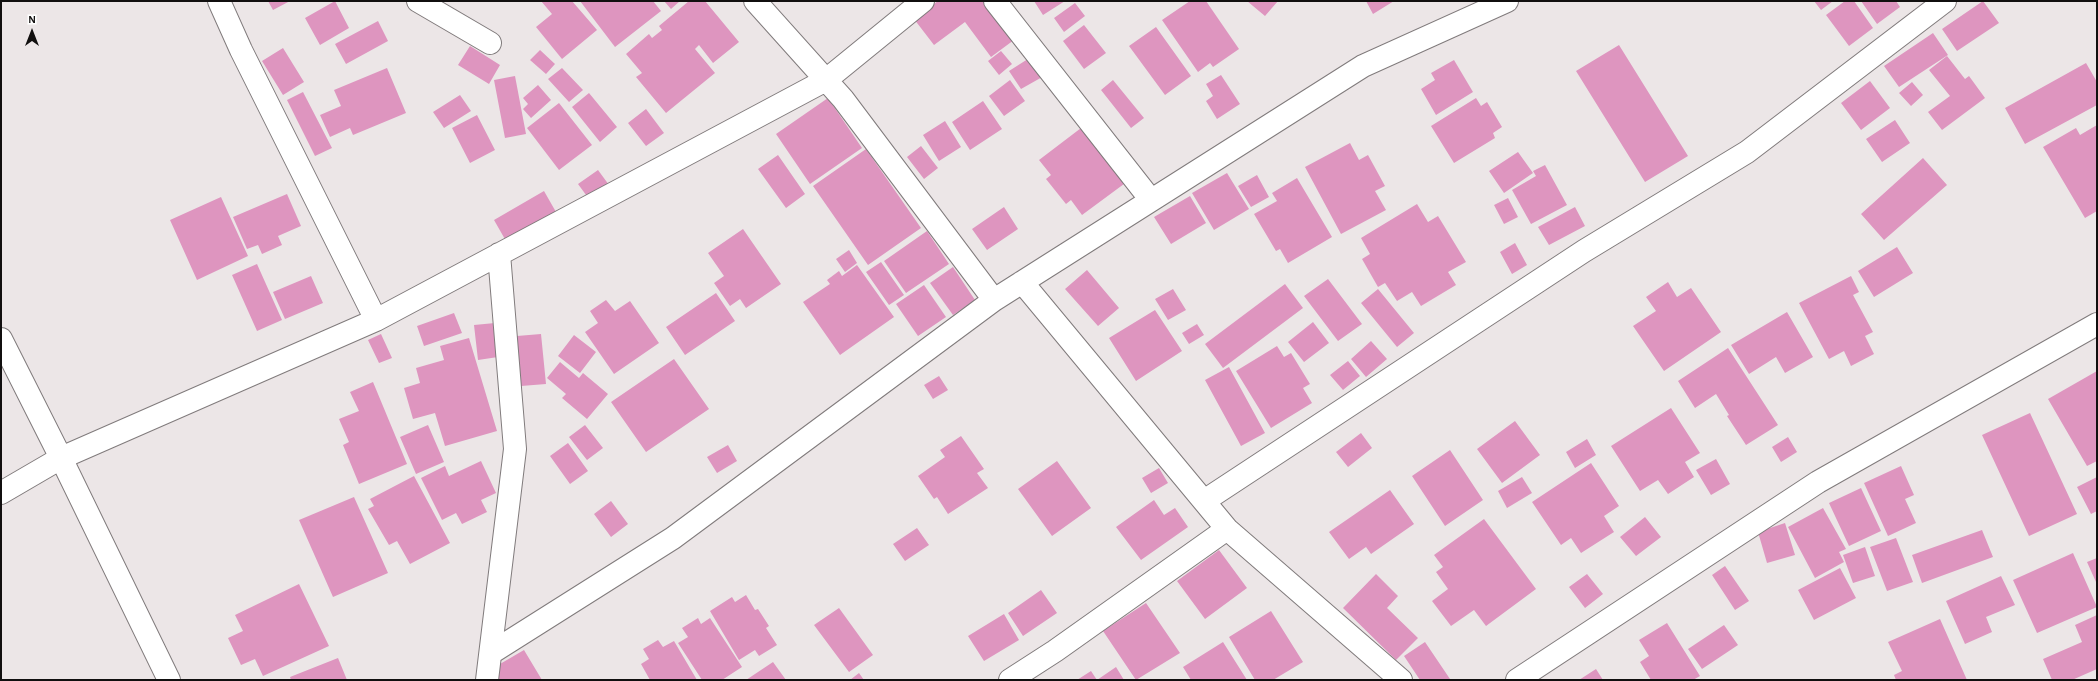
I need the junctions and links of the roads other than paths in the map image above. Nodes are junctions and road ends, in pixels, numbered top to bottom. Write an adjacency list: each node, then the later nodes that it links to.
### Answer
1 (219, 1): 14 (street)
2 (418, 1): 8 (street)
3 (755, 1): 9 (street)
4 (922, 1): 9 (street)
5 (995, 1): 10 (street)
6 (1507, 1): 10 (street)
7 (1945, 1): 19 (street)
8 (490, 43)
9 (826, 80): 11 (street); 13 (street)
10 (1151, 200): 12 (street)
11 (500, 254): 14 (street); 21 (street)
12 (1022, 282): 13 (street); 19 (street)
13 (994, 300): 21 (street)
14 (376, 320): 17 (street)
15 (2097, 324): 26 (street)
16 (1, 339): 17 (street)
17 (61, 458): 18 (street); 22 (street)
18 (1, 493)
19 (1204, 501): 20 (street)
20 (1227, 529): 24 (street); 25 (street)
21 (491, 652): 23 (street)
22 (169, 680)
23 (487, 680)
24 (1010, 680)
25 (1401, 680)
26 (1518, 680)

